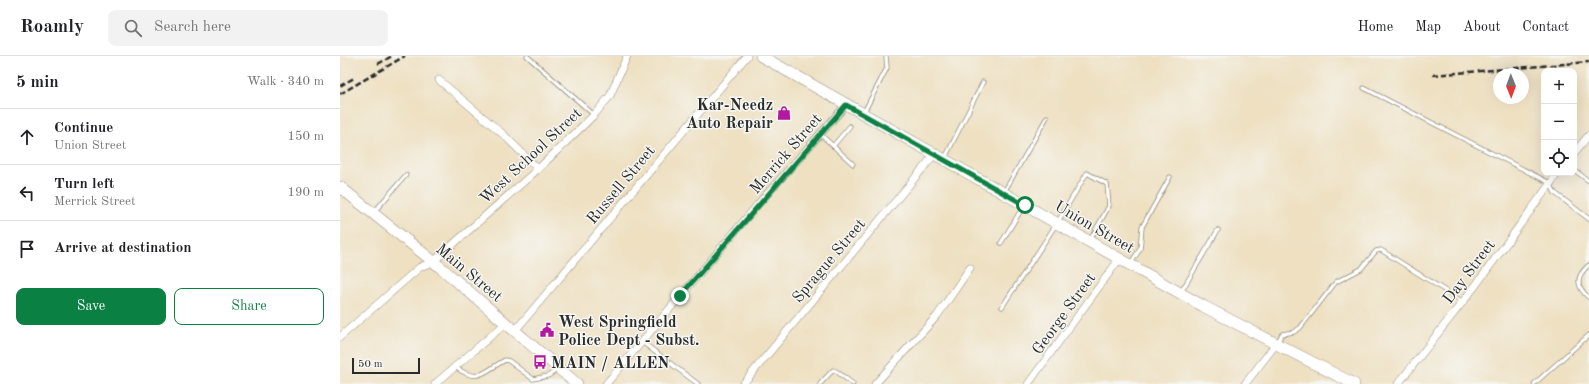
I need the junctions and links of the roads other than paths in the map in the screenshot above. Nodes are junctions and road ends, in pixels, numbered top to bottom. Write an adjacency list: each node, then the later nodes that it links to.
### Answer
1 (527, 56): 11 (lane)
2 (628, 56): 11 (street, West School Street)
3 (747, 56): 46 (street, Russell Street)
4 (761, 56): 9 (main road, Union Street)
5 (886, 56): 10 (lane)
6 (439, 80): 20 (street)
7 (983, 82): 18 (lane)
8 (1364, 88): 26 (lane)
9 (846, 105): 10 (main road, Union Street); 14 (street, Merrick Street)
10 (863, 114): 18 (main road, Union Street)
11 (594, 115): 20 (street, West School Street)
12 (1047, 117): 28 (lane)
13 (850, 126): 16 (lane)
14 (820, 134): 16 (lane); 49 (street, Merrick Street)
15 (1589, 135): 17 (street)
16 (833, 146): 19 (lane)
17 (1577, 150)
18 (939, 158): 28 (main road, Union Street); 57 (street, Sprague Street)
19 (853, 164)
20 (538, 170): 37 (street, West School Street)
21 (1577, 172): 25 (lane)
22 (406, 175): 30 (lane)
23 (1556, 176): 26 (street, Day Street)
24 (1170, 177): 38 (lane)
25 (1589, 181)
26 (1550, 183): 31 (lane); 43 (street, Day Street)
27 (340, 188): 30 (main road, Main Street)
28 (1003, 193): 29 (main road, Union Street)
29 (1025, 205): 32 (main road, Union Street); 35 (lane)
30 (373, 213): 37 (main road, Main Street)
31 (1589, 219)
32 (1057, 223): 34 (main road, Union Street); 34 (lane); 44 (lane)
33 (1218, 230): 41 (lane)
34 (1089, 241): 36 (main road, Union Street)
35 (1001, 243)
36 (1120, 258): 38 (main road, Union Street); 61 (street, George Street)
37 (433, 262): 45 (main road, Main Street); 48 (street, West School Street)
38 (1130, 264): 41 (main road, Union Street)
39 (1589, 265): 42 (lane)
40 (970, 268): 60 (street)
41 (1180, 292): 50 (main road, Union Street)
42 (1589, 298)
43 (1463, 302): 50 (lane); 64 (street, Day Street)
44 (1002, 307)
45 (506, 323): 46 (main road, Main Street); 51 (street)
46 (514, 332): 52 (main road, Main Street)
47 (1589, 334): 65 (lane)
48 (340, 338)
49 (642, 342): 55 (street, Merrick Street); 56 (lane)
50 (1276, 344): 62 (street); 63 (main road, Union Street)
51 (455, 367): 52 (lane); 53 (street)
52 (558, 368): 54 (main road, Main Street)
53 (435, 384)
54 (577, 384)
55 (606, 384)
56 (698, 384)
57 (743, 384)
58 (820, 384): 59 (lane)
59 (853, 384)
60 (875, 384)
61 (1028, 384)
62 (1245, 384)
63 (1354, 384)
64 (1398, 384)
65 (1534, 384)

